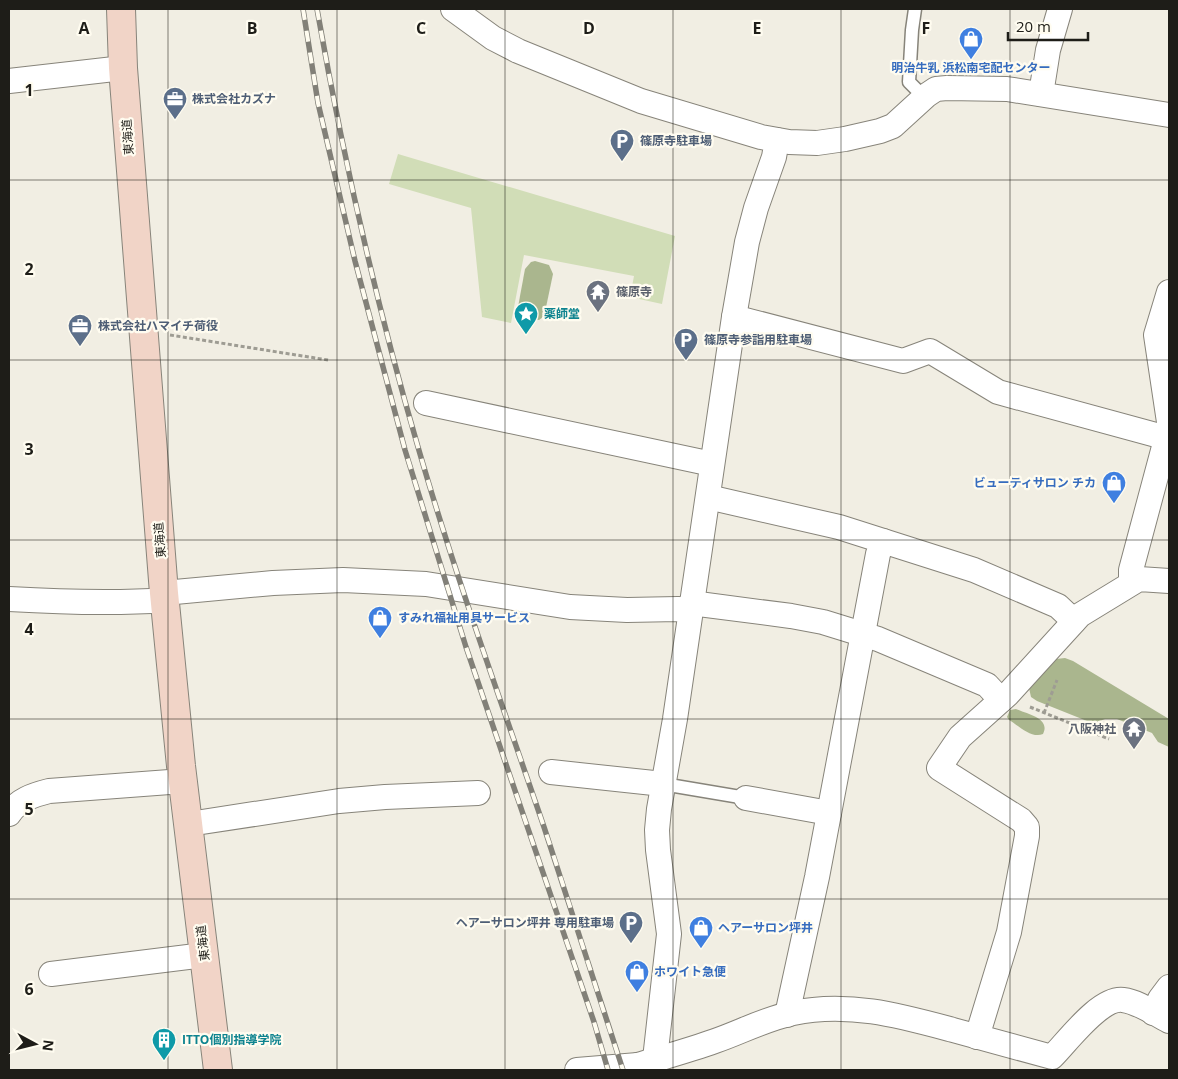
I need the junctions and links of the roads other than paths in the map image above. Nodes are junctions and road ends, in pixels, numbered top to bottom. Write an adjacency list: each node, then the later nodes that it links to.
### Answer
1 (121, 9): 5 (main road, 東海道)
2 (453, 9): 10 (street)
3 (915, 9): 8 (lane)
4 (1060, 9): 7 (street)
5 (123, 68): 6 (street); 20 (main road, 東海道)
6 (9, 81)
7 (1041, 94): 8 (street); 9 (street)
8 (924, 97): 10 (street)
9 (1169, 115)
10 (777, 140): 12 (street)
11 (1169, 292): 14 (street)
12 (734, 317): 14 (street); 15 (street)
13 (426, 403): 15 (street)
14 (1168, 429): 19 (street)
15 (712, 464): 16 (street)
16 (708, 498): 17 (street); 22 (street)
17 (883, 541): 23 (street); 24 (street)
18 (1169, 581): 19 (street)
19 (1132, 583): 23 (street)
20 (164, 596): 21 (street); 22 (street); 27 (main road, 東海道)
21 (9, 599)
22 (691, 607): 24 (street); 28 (street)
23 (1074, 621): 25 (street)
24 (863, 634): 25 (street); 31 (street)
25 (1004, 697): 39 (street)
26 (552, 772): 28 (street)
27 (183, 781): 32 (street); 33 (main road, 東海道)
28 (663, 784): 30 (lane); 41 (street)
29 (478, 793): 33 (street)
30 (746, 798): 31 (street)
31 (829, 813): 37 (street)
32 (9, 814)
33 (188, 824): 34 (main road, 東海道)
34 (204, 955): 35 (street); 42 (main road, 東海道)
35 (51, 974)
36 (1169, 987): 38 (street)
37 (787, 1014): 39 (street); 41 (street)
38 (1161, 1017): 40 (street)
39 (977, 1037): 40 (street)
40 (1054, 1064)
41 (645, 1065): 43 (street)
42 (218, 1070)
43 (577, 1070)

